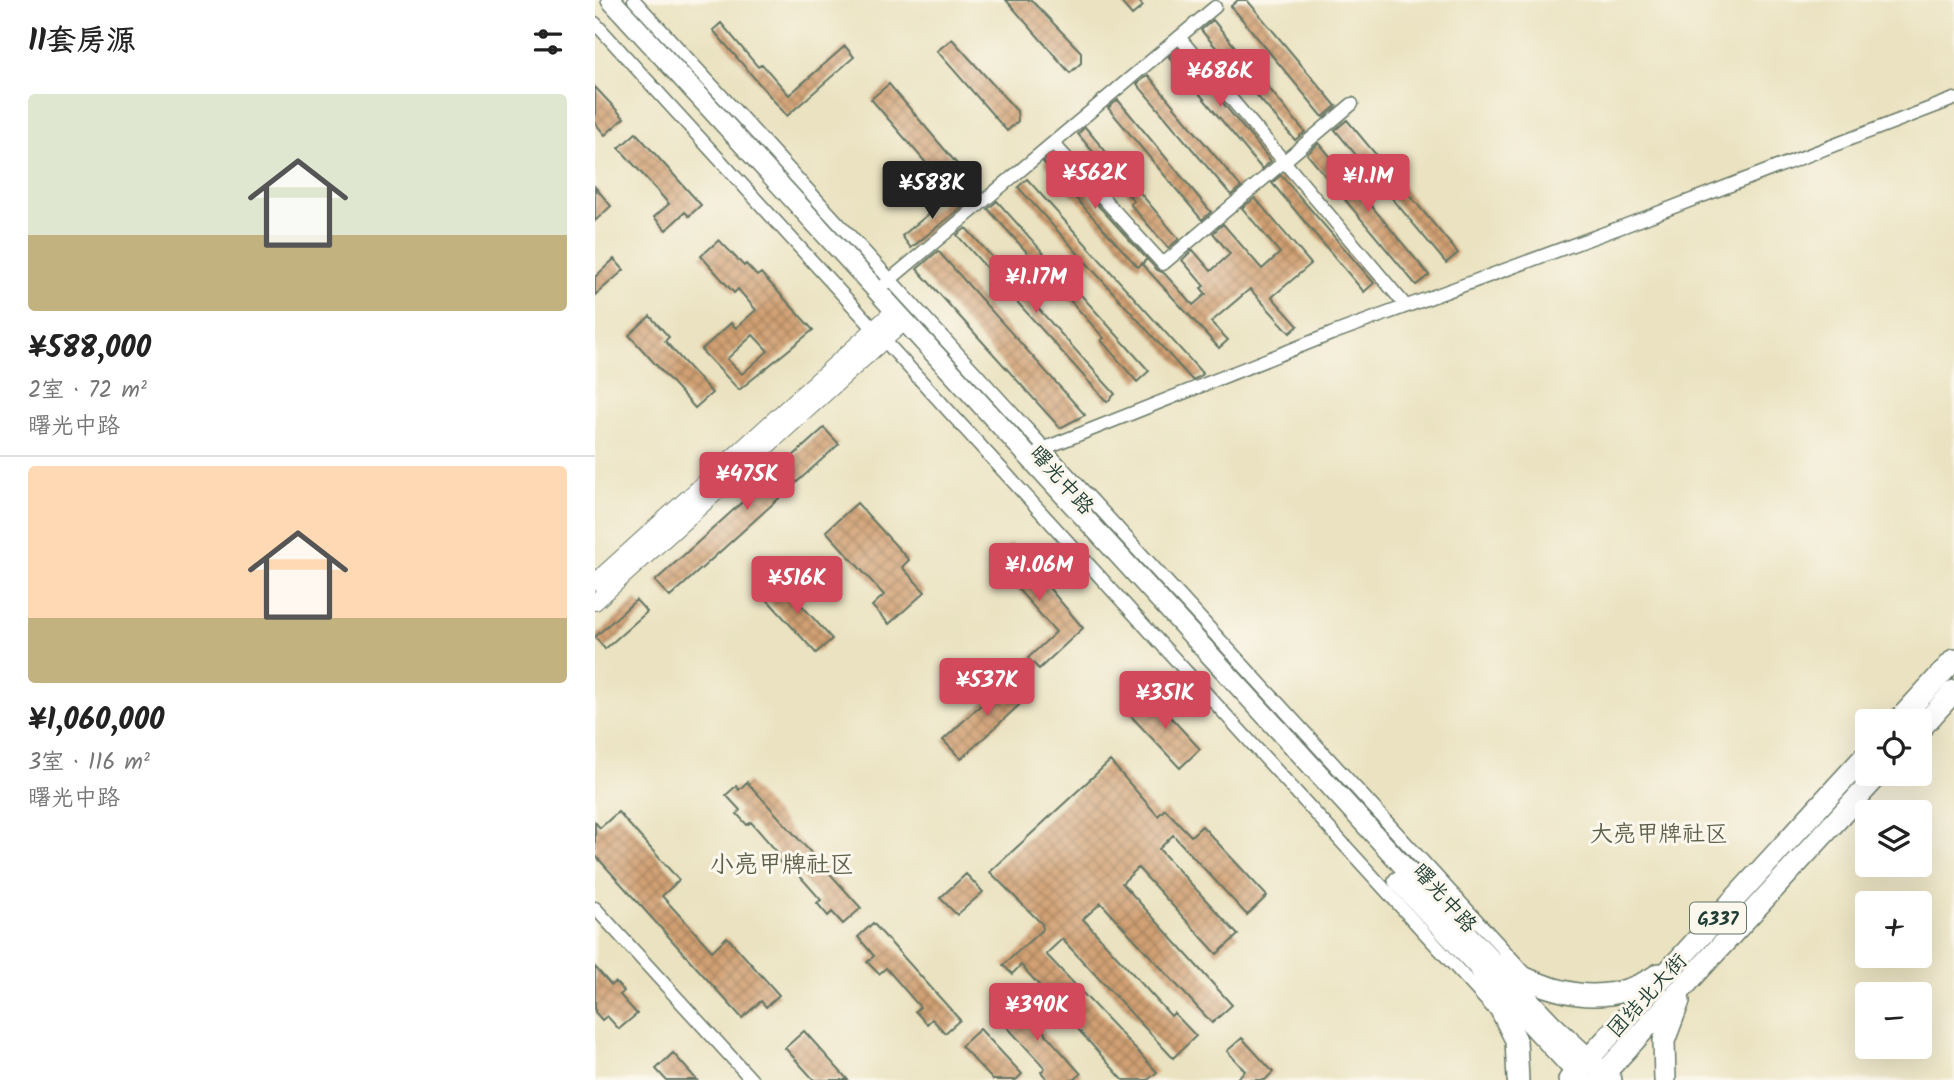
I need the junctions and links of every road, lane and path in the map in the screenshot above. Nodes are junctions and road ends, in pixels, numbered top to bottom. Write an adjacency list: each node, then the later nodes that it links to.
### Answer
1 (611, 0): 11 (main road, 曙光中路)
2 (634, 0): 11 (street)
3 (595, 1): 13 (main road, 曙光中路)
4 (1215, 7): 6 (street)
5 (595, 23): 13 (street)
6 (1178, 37): 9 (street); 10 (street)
7 (1954, 99): 12 (street)
8 (1352, 104): 10 (street)
9 (1053, 143): 10 (street); 11 (street)
10 (1284, 162): 12 (street)
11 (883, 285): 13 (main road, 曙光中路); 14 (street)
12 (1406, 306): 14 (street)
13 (889, 325): 15 (main road, 曙光中路); 16 (street); 17 (street); 26 (main road, 曙光中路); 28 (street)
14 (1045, 448): 15 (street); 27 (street)
15 (1026, 456): 26 (main road, 曙光中路)
16 (595, 582)
17 (595, 602)
18 (1954, 660): 20 (highway)
19 (1954, 691): 21 (highway)
20 (1909, 709)
21 (1932, 716)
22 (1855, 768): 25 (highway, 团结北大街 / G337)
23 (1867, 786): 25 (highway, 团结北大街 / G337)
24 (595, 908): 30 (street)
25 (1693, 961): 27 (highway); 29 (highway, 团结北大街 / G337); 32 (highway)
26 (1487, 968): 27 (highway); 28 (highway); 29 (main road, 曙光中路)
27 (1534, 983)
28 (1512, 1028): 31 (highway)
29 (1590, 1075)
30 (752, 1080)
31 (1518, 1080)
32 (1665, 1080)

